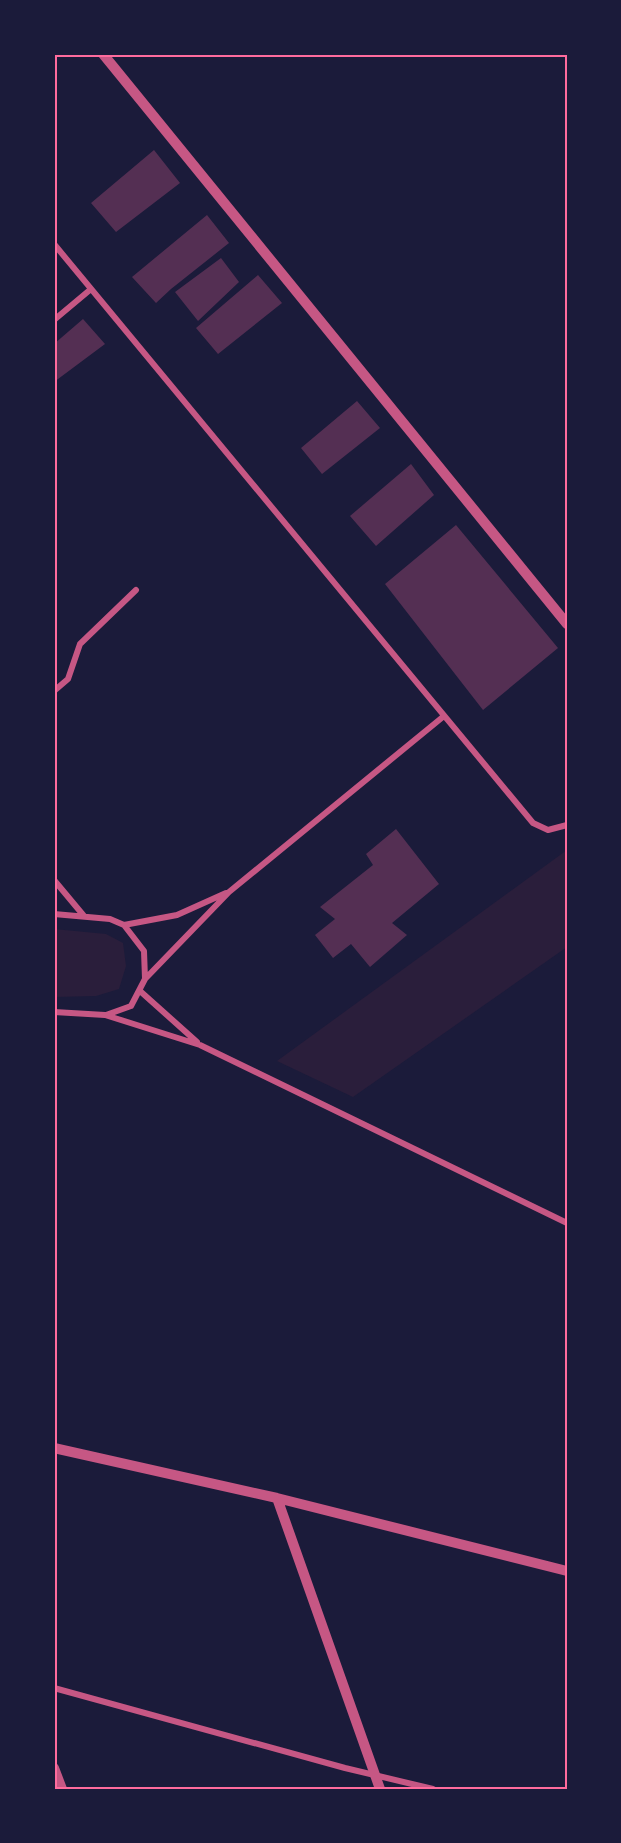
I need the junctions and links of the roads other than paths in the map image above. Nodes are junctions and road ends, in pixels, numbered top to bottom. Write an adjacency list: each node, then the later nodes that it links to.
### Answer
1 (103, 54): 6 (street)
2 (54, 244): 3 (street)
3 (91, 289): 4 (street); 8 (street)
4 (54, 320)
5 (136, 590): 7 (street)
6 (567, 624)
7 (54, 691)
8 (444, 716): 9 (street); 11 (street)
9 (567, 825)
10 (54, 880): 13 (street)
11 (229, 892): 14 (street); 15 (street)
12 (54, 914): 13 (street)
13 (84, 916): 14 (street)
14 (124, 925): 15 (street)
15 (145, 979): 16 (street)
16 (140, 991): 18 (street); 19 (street)
17 (54, 1012): 18 (street)
18 (105, 1015): 19 (street)
19 (200, 1045): 20 (street)
20 (567, 1223)
21 (54, 1448): 22 (street)
22 (277, 1498): 23 (street); 26 (street)
23 (567, 1571)
24 (54, 1688): 26 (street)
25 (54, 1768): 27 (street)
26 (376, 1776): 28 (street); 29 (street)
27 (62, 1789)
28 (380, 1789)
29 (433, 1789)

